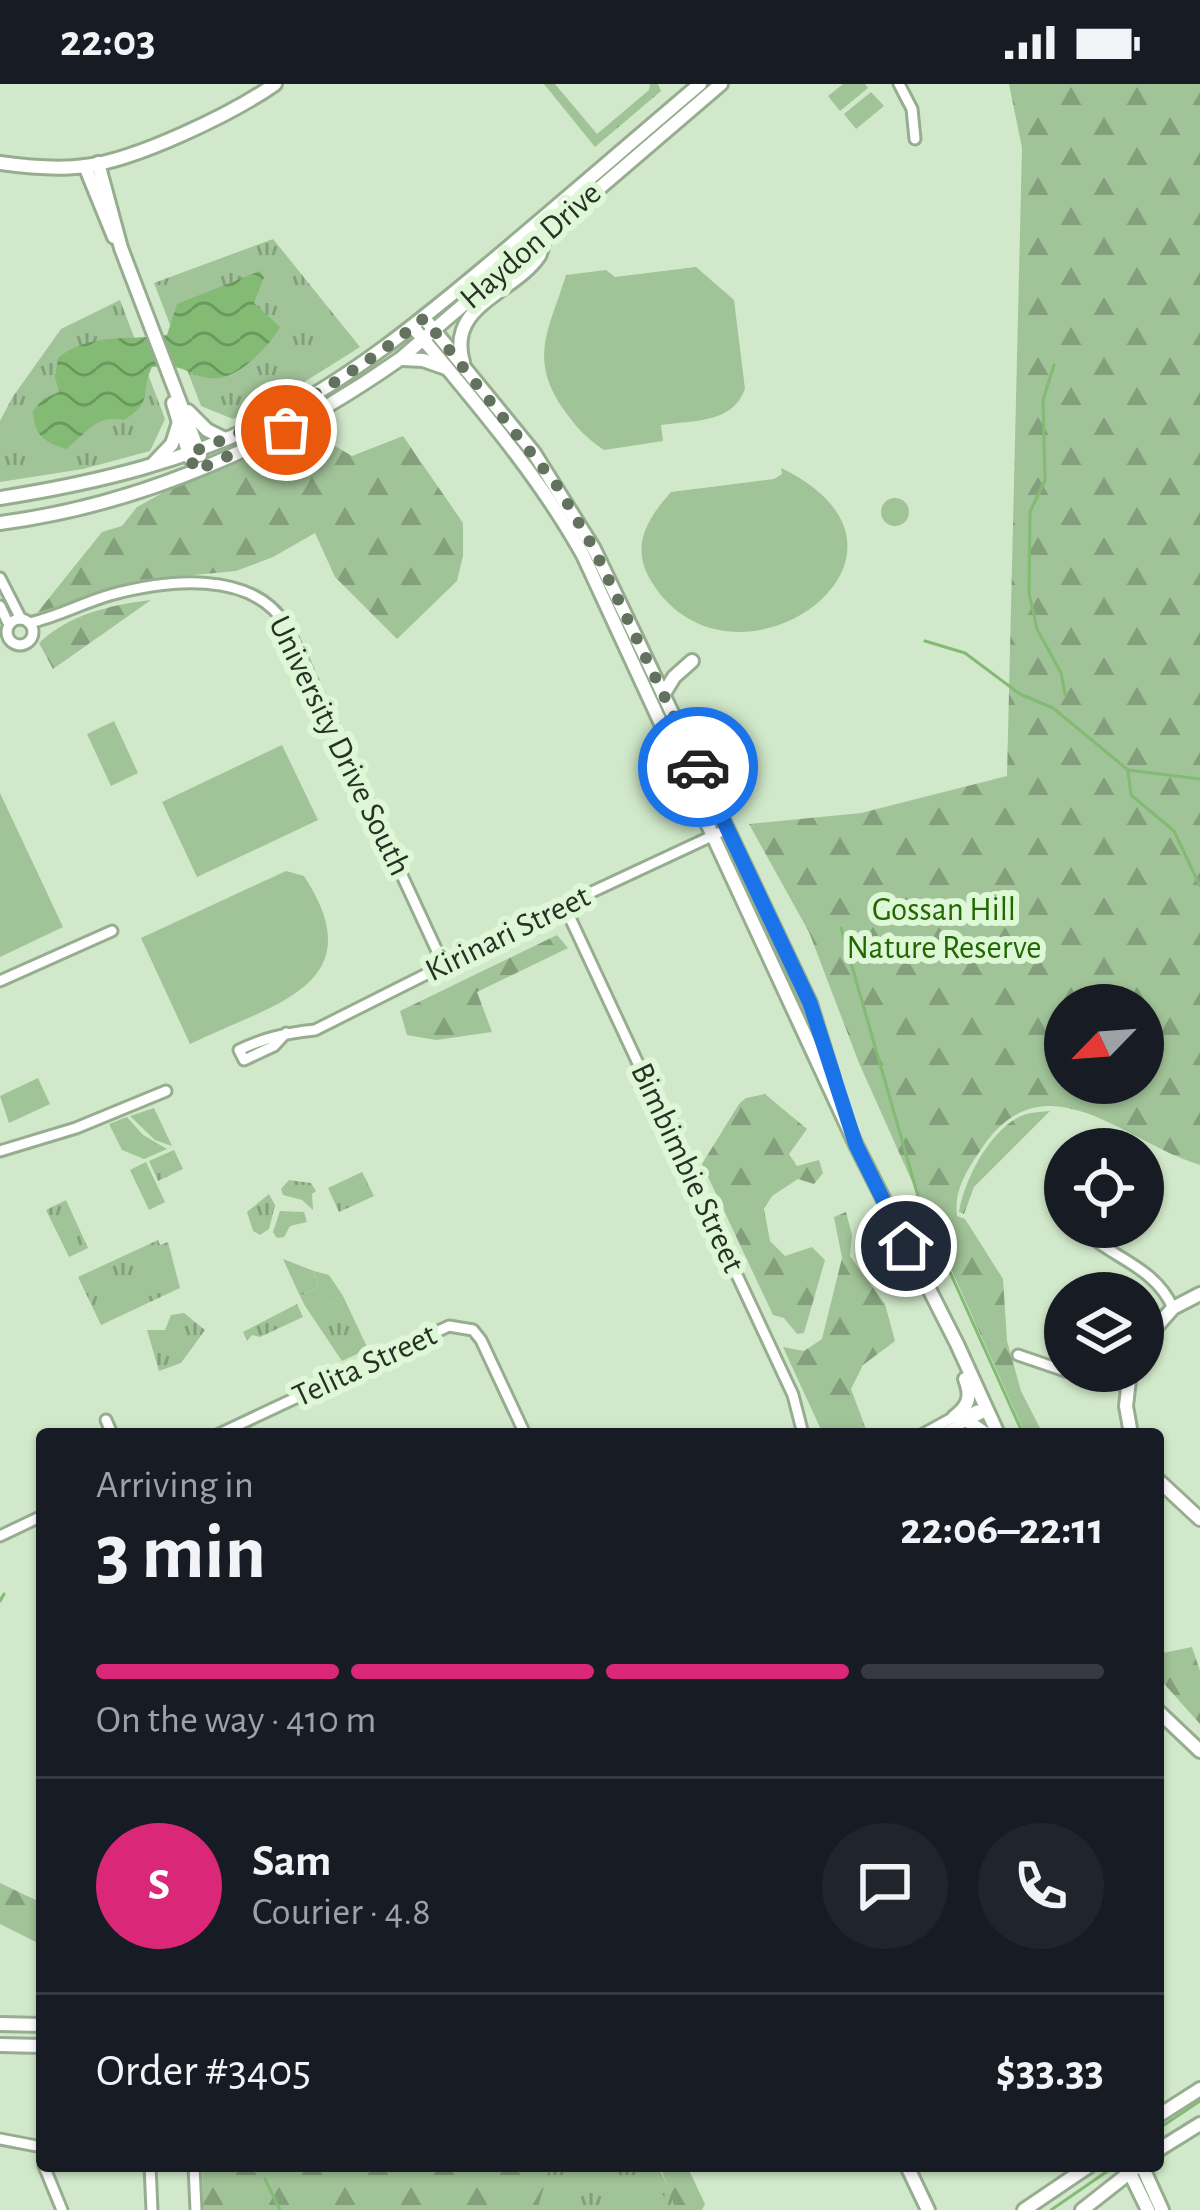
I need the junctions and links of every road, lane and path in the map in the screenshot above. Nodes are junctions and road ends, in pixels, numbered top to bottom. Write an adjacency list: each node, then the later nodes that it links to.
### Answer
1 (275, 84): 7 (street)
2 (700, 84): 10 (street, Haydon Drive)
3 (722, 84): 8 (street, Haydon Drive)
4 (898, 84): 5 (street)
5 (915, 139)
6 (0, 163): 7 (street)
7 (91, 165): 16 (street)
8 (546, 233): 9 (street, Haydon Drive); 14 (street)
9 (513, 261): 11 (street, Haydon Drive); 12 (street)
10 (419, 322): 11 (street); 19 (street, Haydon Drive)
11 (429, 335): 12 (street); 13 (street, Haydon Drive); 15 (street)
12 (450, 350): 14 (street)
13 (400, 359): 15 (street); 22 (street, Haydon Drive)
14 (465, 368): 32 (street)
15 (448, 369): 34 (street)
16 (168, 378): 17 (street); 18 (street)
17 (179, 399): 19 (street); 20 (street)
18 (178, 422): 20 (street); 21 (street)
19 (225, 439): 20 (street, Haydon Drive)
20 (194, 451): 21 (street, Haydon Drive); 22 (street)
21 (153, 464): 23 (street, Haydon Drive)
22 (200, 469): 24 (street, Haydon Drive)
23 (0, 498)
24 (3, 525)
25 (0, 578): 27 (street)
26 (0, 606): 28 (street)
27 (28, 625): 28 (street); 29 (street); 37 (street, University Drive South)
28 (5, 632): 29 (street)
29 (15, 644): 30 (street)
30 (0, 647)
31 (692, 661): 32 (street)
32 (663, 695): 33 (street)
33 (727, 829): 34 (street, Kirinari Street); 42 (street)
34 (713, 835): 35 (street, Kirinari Street); 42 (street)
35 (564, 905): 37 (street, Kirinari Street); 59 (street, Bimbimbie Street)
36 (112, 931): 38 (street)
37 (444, 966): 39 (street, Kirinari Street)
38 (0, 981)
39 (286, 1034): 39 (street, Kirinari Street)
40 (166, 1091): 43 (street)
41 (0, 1137): 43 (street)
42 (856, 1145): 48 (street)
43 (3, 1150)
44 (1106, 1248): 46 (street)
45 (1200, 1294): 46 (street)
46 (1173, 1307): 47 (street)
47 (1164, 1318)
48 (957, 1344): 52 (street); 53 (street)
49 (1018, 1355): 50 (street)
50 (1044, 1364)
51 (1129, 1392): 64 (street)
52 (987, 1411): 53 (street); 55 (street); 63 (street)
53 (954, 1418): 60 (street)
54 (106, 1420): 56 (street)
55 (969, 1422): 61 (street); 62 (street)
56 (109, 1428)
57 (232, 1428): 58 (street, Telita Street)
58 (522, 1428)
59 (801, 1428)
60 (935, 1428)
61 (955, 1428)
62 (978, 1428)
63 (995, 1428)
64 (1131, 1428)
65 (1164, 1486): 66 (street)
66 (1171, 1492): 67 (street); 69 (street)
67 (1164, 1498)
68 (36, 1519): 70 (street)
69 (1200, 1519)
70 (0, 1536)
71 (1164, 1717): 72 (street)
72 (1200, 1751)
73 (2, 2022): 74 (street)
74 (36, 2025)
75 (0, 2045): 76 (street)
76 (36, 2046)
77 (1200, 2089): 78 (street)
78 (1164, 2112)
79 (1200, 2124): 81 (street)
80 (1, 2140): 82 (street)
81 (1164, 2146)
82 (36, 2148)
83 (47, 2172): 91 (street)
84 (150, 2172): 92 (street)
85 (194, 2172): 93 (street)
86 (915, 2172): 94 (street)
87 (1080, 2172): 95 (street)
88 (1129, 2172): 96 (street)
89 (1135, 2172): 97 (street)
90 (1137, 2172): 98 (street)
91 (62, 2210)
92 (152, 2210)
93 (196, 2210)
94 (932, 2210)
95 (1024, 2210)
96 (1082, 2210)
97 (1148, 2210)
98 (1162, 2210)

